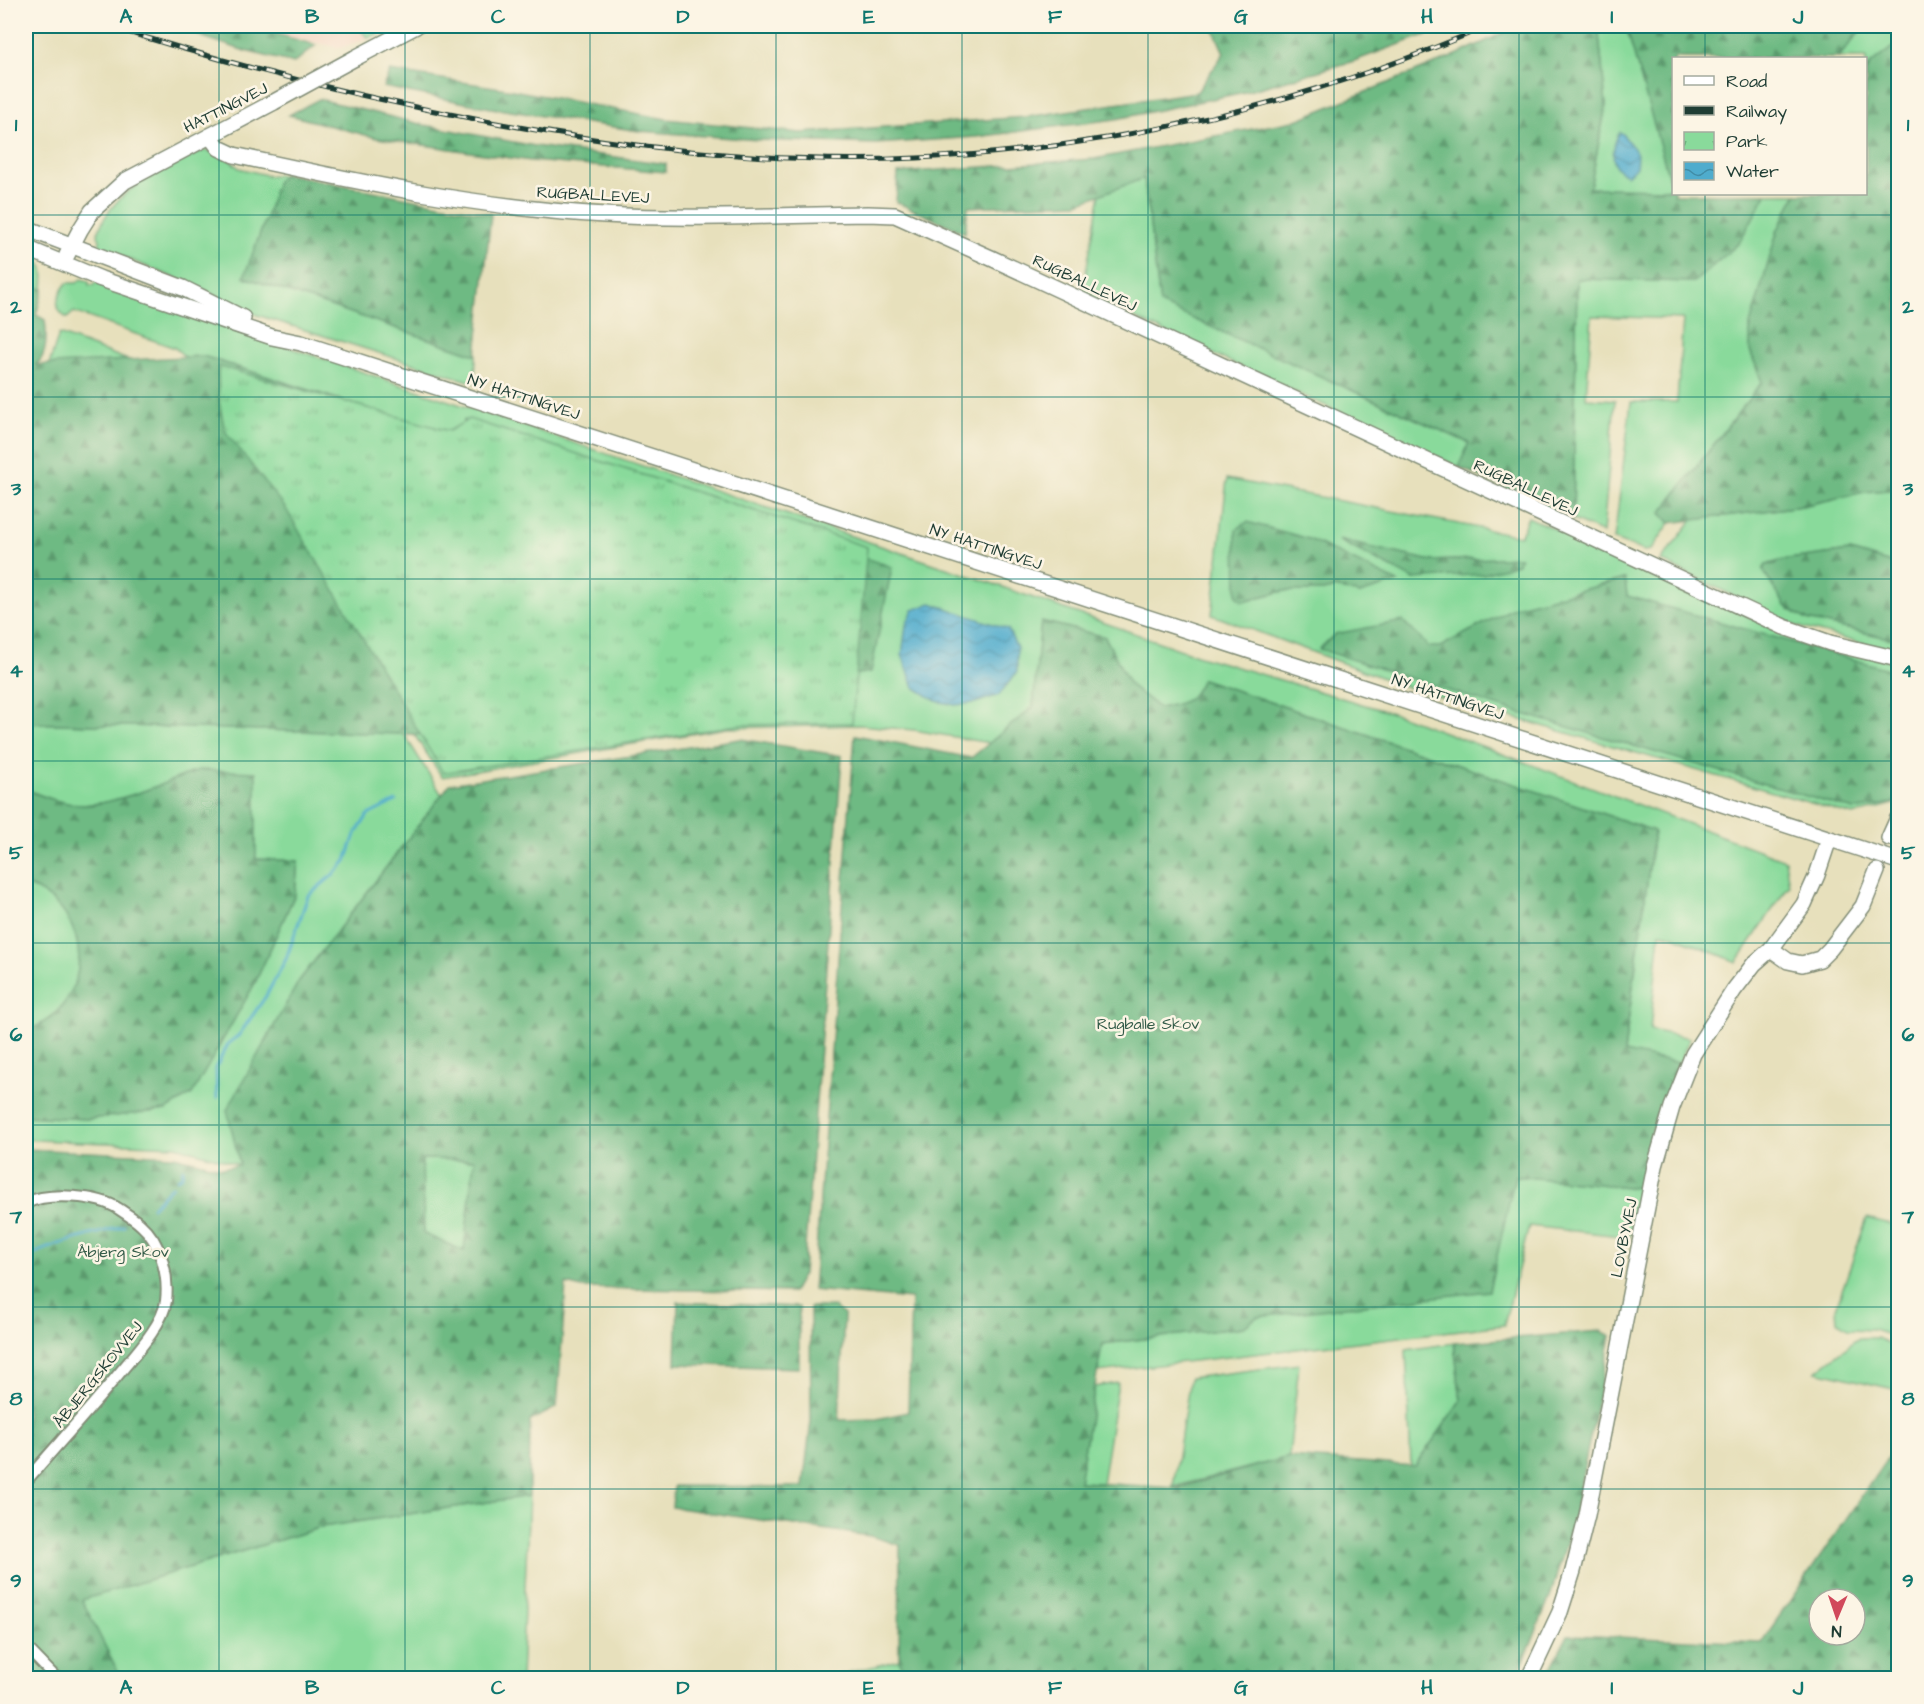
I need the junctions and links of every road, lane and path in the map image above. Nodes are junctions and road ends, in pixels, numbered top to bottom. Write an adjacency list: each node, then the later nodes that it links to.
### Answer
1 (416, 26): 2 (street, HATTINGVEJ, bridge)
2 (210, 136): 5 (street, HATTINGVEJ); 9 (street, RUGBALLEVEJ)
3 (26, 228): 5 (street)
4 (26, 238): 5 (street)
5 (72, 246): 7 (street, HATTINGVEJ); 8 (street)
6 (26, 248): 7 (street)
7 (63, 264): 8 (street, NY HATTINGVEJ)
8 (301, 343): 12 (street, NY HATTINGVEJ)
9 (1899, 659)
10 (1899, 818): 11 (street)
11 (1889, 838)
12 (1829, 839): 13 (street, NY HATTINGVEJ); 15 (street, LOVBYVEJ)
13 (1899, 861)
14 (1878, 871): 15 (street)
15 (1771, 949): 20 (street, LOVBYVEJ)
16 (26, 1203): 17 (street, ÅBJERGSKOVVEJ)
17 (26, 1481)
18 (26, 1647): 19 (street)
19 (56, 1678)
20 (1529, 1678)

